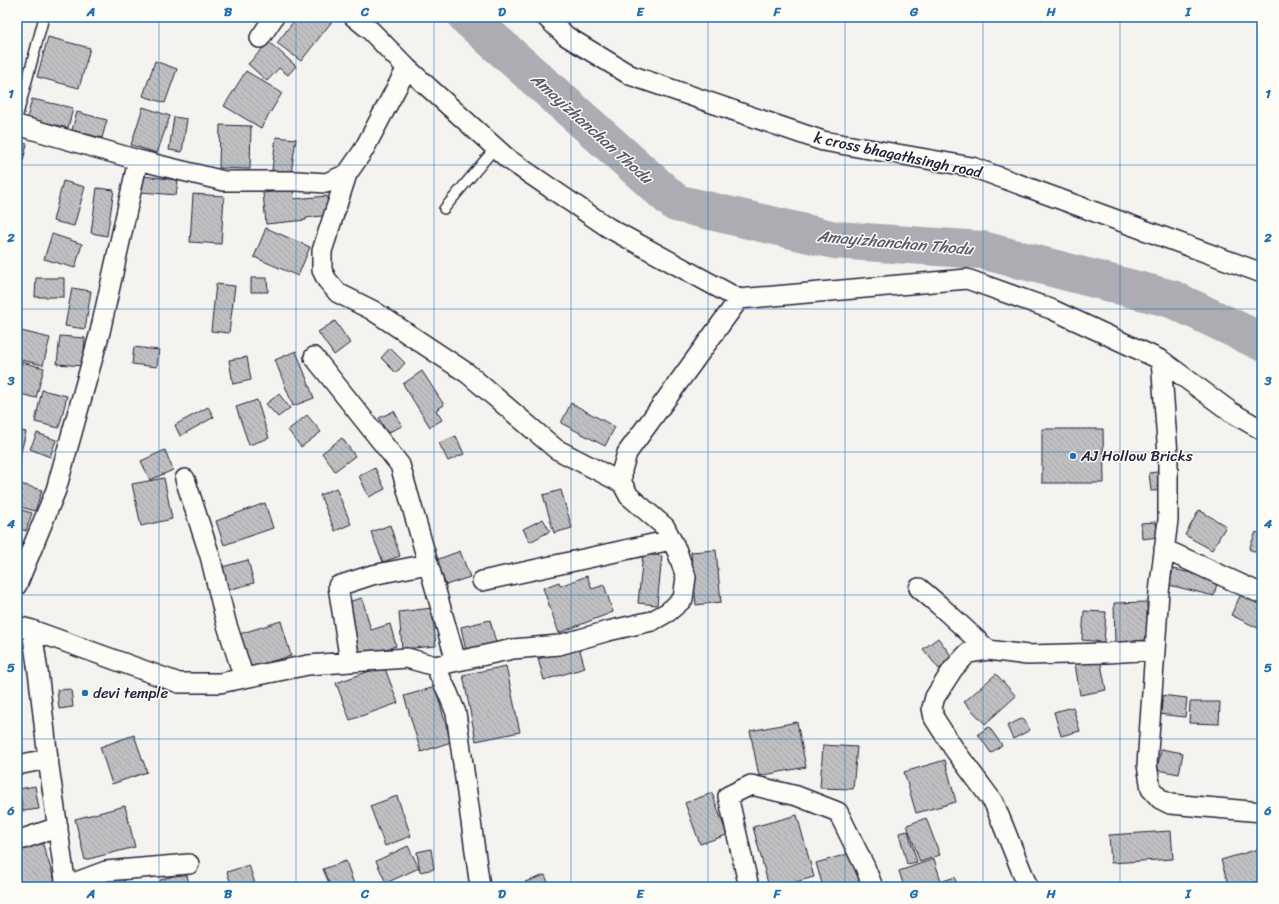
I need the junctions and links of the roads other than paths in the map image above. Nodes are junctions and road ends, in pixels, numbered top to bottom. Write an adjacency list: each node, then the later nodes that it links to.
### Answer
1 (44, 17): 7 (lane)
2 (274, 17): 5 (street)
3 (354, 17): 6 (street)
4 (546, 17): 13 (street, k cross bhagathsingh road)
5 (260, 38)
6 (407, 68): 9 (street); 11 (street)
7 (17, 118)
8 (17, 125): 10 (street)
9 (496, 148): 12 (lane); 14 (street)
10 (138, 160): 11 (street); 24 (street)
11 (347, 174): 19 (street)
12 (444, 209)
13 (1262, 273)
14 (740, 299): 16 (street); 19 (street)
15 (314, 357): 22 (street)
16 (1161, 360): 17 (street); 21 (street)
17 (1262, 430)
18 (185, 479): 33 (street)
19 (622, 483): 20 (street)
20 (672, 540): 23 (street); 30 (street)
21 (1164, 549): 26 (street); 29 (street)
22 (428, 564): 30 (street); 31 (street)
23 (482, 581)
24 (17, 585)
25 (919, 588): 28 (street)
26 (1262, 594)
27 (24, 628): 33 (street); 34 (street)
28 (988, 650): 29 (street); 44 (street)
29 (1156, 650): 36 (street)
30 (456, 661): 32 (street)
31 (350, 662): 32 (street); 33 (street)
32 (435, 666): 41 (street)
33 (244, 678)
34 (48, 759): 35 (street); 37 (street)
35 (17, 765)
36 (1262, 812)
37 (58, 827): 38 (street); 40 (street)
38 (17, 841)
39 (189, 864): 40 (street)
40 (65, 887)
41 (480, 887)
42 (749, 887): 43 (street)
43 (873, 887)
44 (1028, 887)

